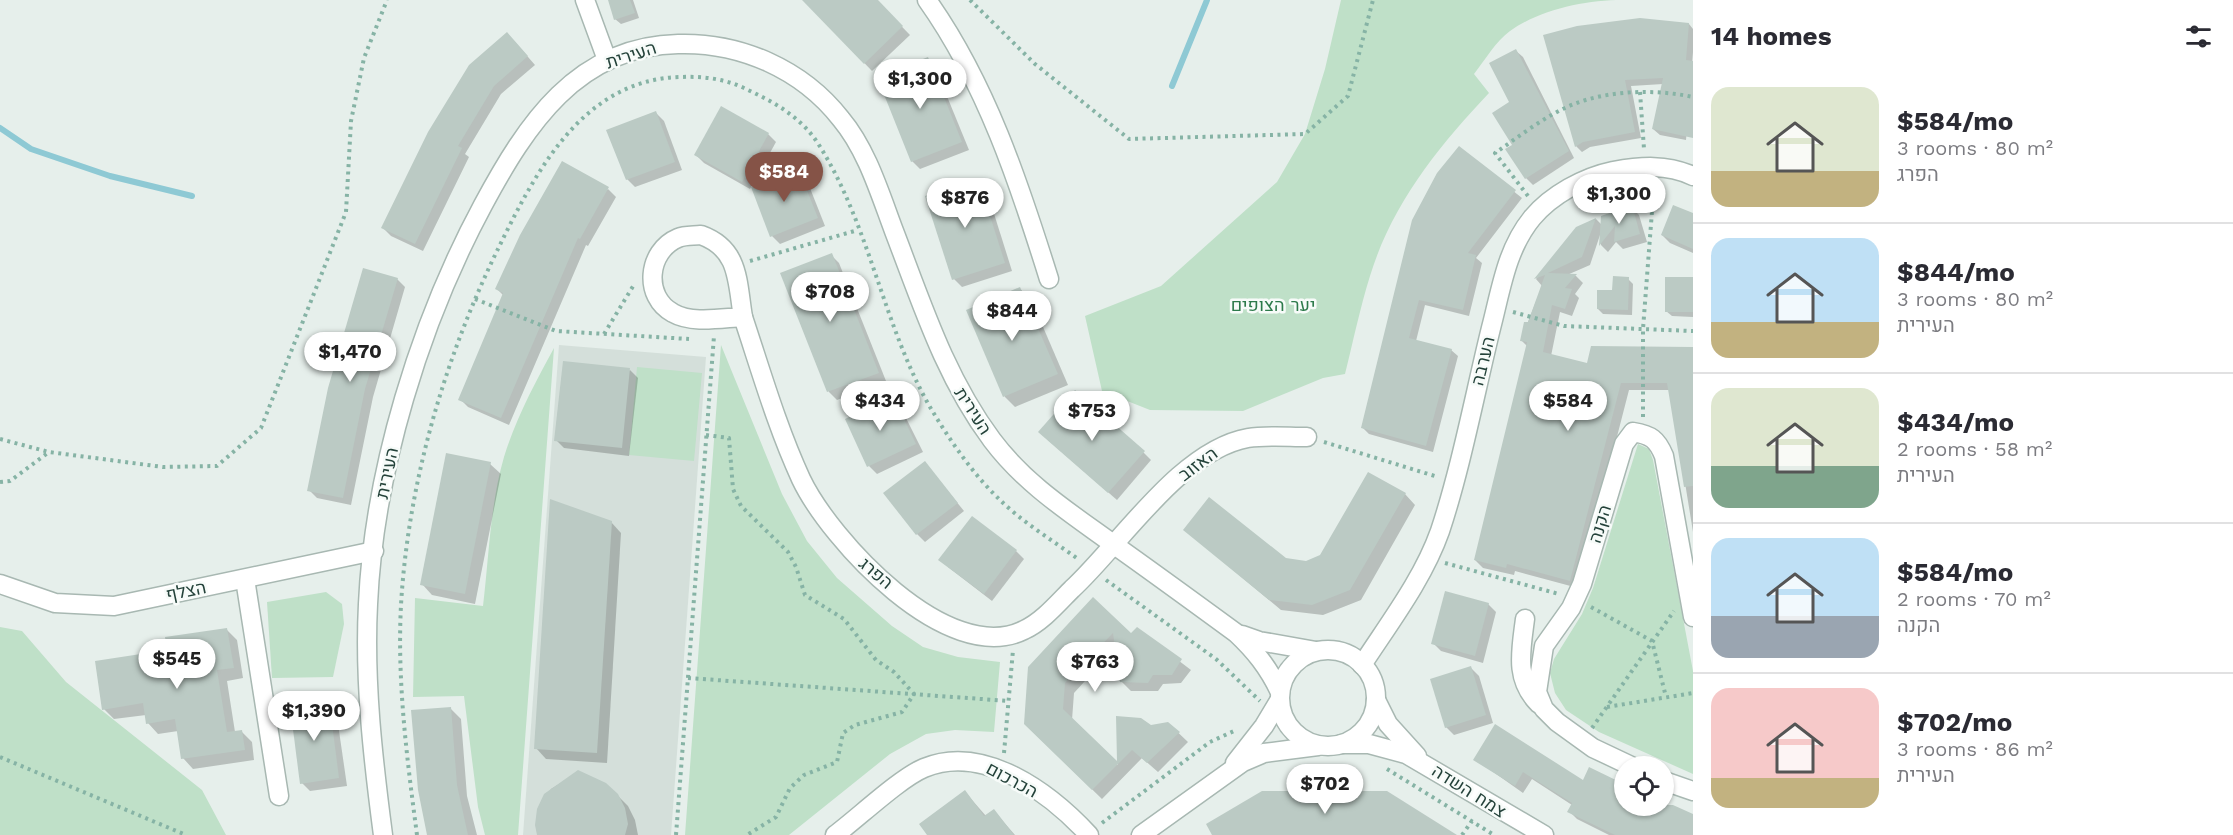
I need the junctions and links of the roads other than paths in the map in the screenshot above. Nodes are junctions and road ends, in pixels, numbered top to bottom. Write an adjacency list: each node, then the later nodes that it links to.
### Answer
1 (585, 0): 3 (street)
2 (927, 0): 5 (street)
3 (607, 60): 8 (street, העירית); 9 (street, העירית)
4 (1693, 176): 16 (street, הערבה)
5 (1049, 279)
6 (743, 317): 6 (street, הפרג); 8 (street, הפרג)
7 (1306, 437): 8 (street, האזוב)
8 (1112, 543): 14 (street, העירית)
9 (374, 551): 10 (street, הצלף); 28 (street, העירית)
10 (246, 579): 11 (street, הצלף); 26 (street)
11 (0, 584)
12 (1693, 616): 19 (street, הקנה)
13 (1525, 619): 19 (street)
14 (1236, 633): 15 (street, העירית); 18 (street, העירית)
15 (1316, 651): 16 (street); 18 (street)
16 (1362, 665): 17 (street)
17 (1376, 700): 20 (street); 22 (street, צמח השדה)
18 (1277, 702): 20 (street); 23 (street)
19 (1544, 709): 21 (street)
20 (1334, 745): 22 (street, צמח השדה); 23 (street)
21 (1614, 757)
22 (1425, 763): 31 (street, צמח השדה)
23 (1230, 769): 30 (street)
24 (1674, 784): 25 (street)
25 (1693, 791)
26 (279, 796)
27 (1088, 834): 29 (street, הכרכום)
28 (383, 835)
29 (835, 835)
30 (1141, 835)
31 (1544, 835)

